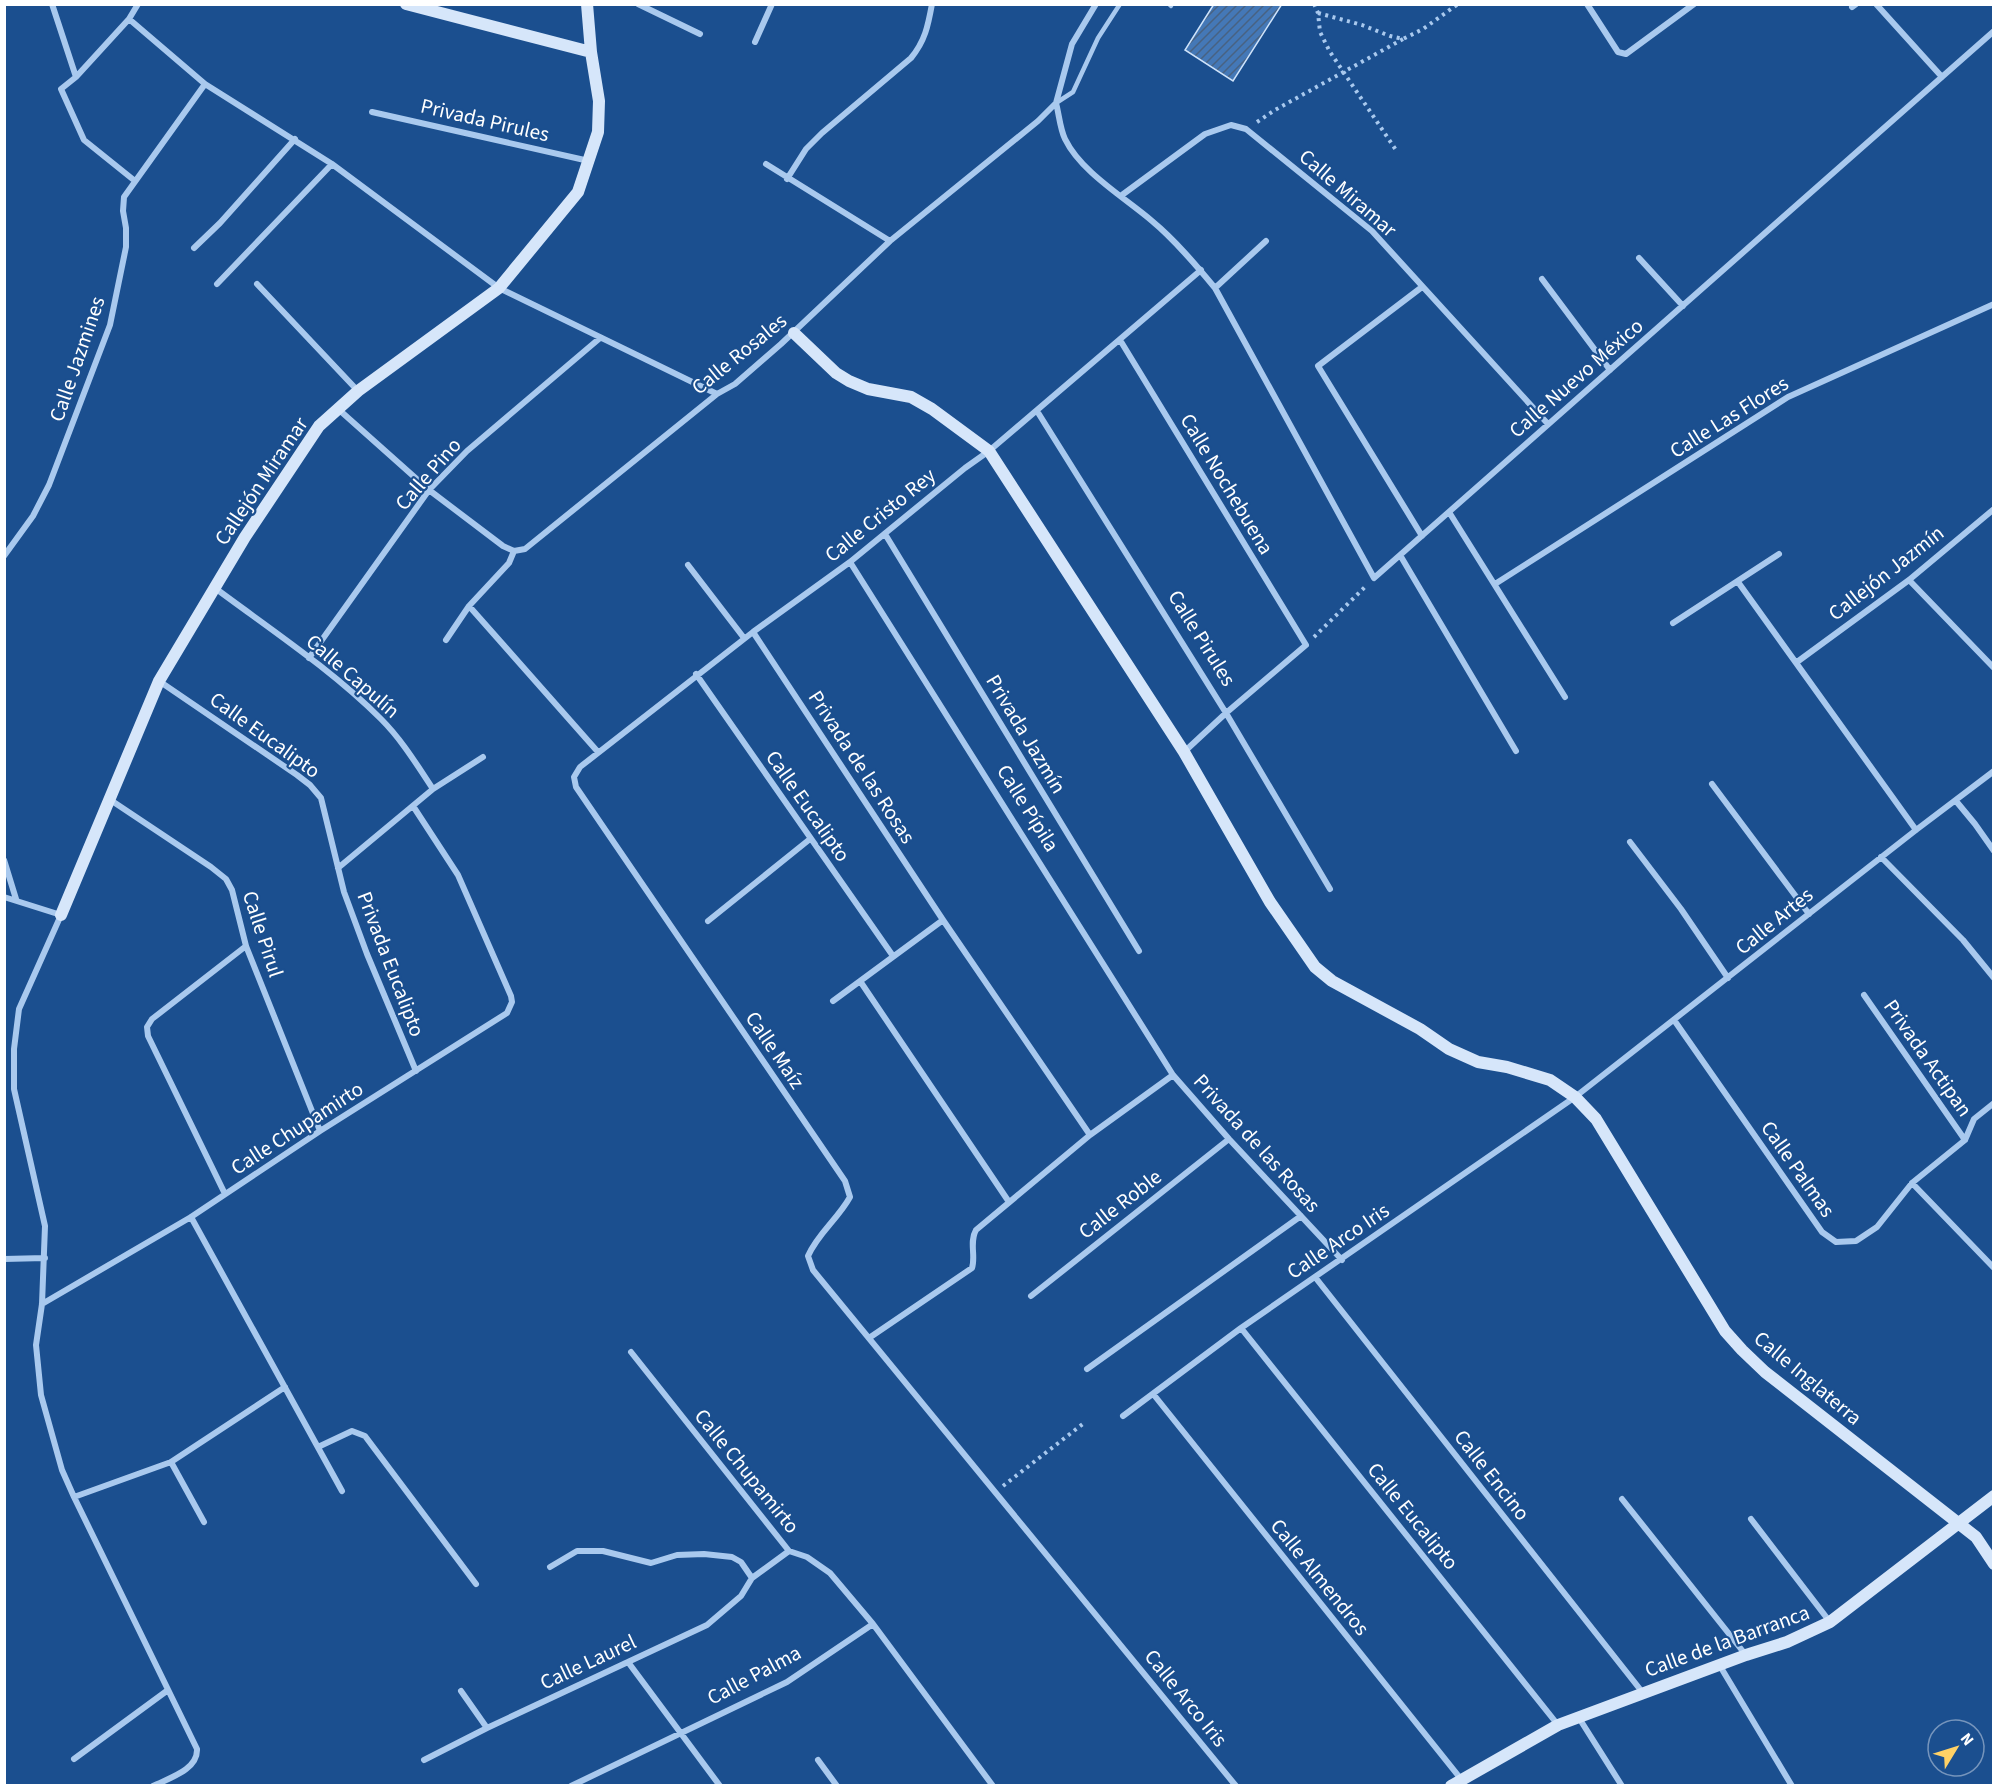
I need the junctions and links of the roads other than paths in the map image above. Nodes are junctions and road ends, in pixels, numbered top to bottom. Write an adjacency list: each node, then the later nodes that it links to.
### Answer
1 (52, 4): 18 (street)
2 (138, 4): 13 (street)
3 (406, 4): 17 (street)
4 (587, 4): 17 (street, Callejón Miramar)
5 (638, 4): 15 (street)
6 (772, 4): 16 (street)
7 (932, 4): 27 (street)
8 (1096, 4): 21 (street)
9 (1120, 4): 21 (lane)
10 (1587, 4): 11 (street)
11 (1694, 4)
12 (1876, 4): 19 (street)
13 (129, 19): 18 (street); 20 (street)
14 (1994, 31): 19 (street, Calle Nuevo México)
15 (700, 34)
16 (755, 42)
17 (591, 52): 24 (street, Callejón Miramar)
18 (76, 77): 28 (street)
19 (1942, 77): 42 (street, Calle Nuevo México)
20 (205, 84): 23 (street); 28 (street, Calle Jazmines)
21 (1056, 103): 29 (street); 30 (street, Calle Rosales)
22 (372, 112): 24 (street, Privada Pirules)
23 (295, 139): 25 (street); 32 (street)
24 (589, 161): 39 (street, Callejón Miramar)
25 (332, 164): 36 (street); 39 (street)
26 (766, 165): 27 (street)
27 (787, 179): 30 (street)
28 (135, 181): 61 (street, Calle Jazmines)
29 (1122, 195): 34 (street); 38 (street, Calle Miramar)
30 (890, 241): 43 (street, Calle Rosales)
31 (1266, 241): 40 (street)
32 (194, 248)
33 (1638, 258): 42 (street)
34 (1201, 270): 40 (street); 45 (street, Calle Cristo Rey)
35 (1542, 279): 46 (street)
36 (217, 284)
37 (257, 284): 47 (street)
38 (1422, 287): 51 (street, Calle Miramar); 57 (street)
39 (499, 288): 44 (street); 47 (street, Callejón Miramar)
40 (1215, 288): 60 (street, Calle Nuevo México)
41 (1994, 304): 66 (street, Calle Las Flores)
42 (1683, 306): 46 (street, Calle Nuevo México)
43 (794, 333): 48 (street, Calle Rosales); 52 (street)
44 (600, 338): 48 (street); 53 (street, Calle Pino)
45 (1120, 340): 50 (street, Calle Cristo Rey); 79 (street, Calle Nochebuena)
46 (1610, 370): 51 (street, Calle Nuevo México)
47 (358, 391): 49 (street, Callejón Miramar)
48 (717, 394): 58 (street, Calle Rosales)
49 (337, 408): 53 (street); 67 (street, Callejón Miramar)
50 (1037, 411): 52 (street, Calle Cristo Rey); 79 (street, Calle Pirules)
51 (1548, 424): 55 (street, Calle Nuevo México)
52 (989, 451): 56 (street, Calle Cristo Rey); 82 (street)
53 (429, 490): 58 (street); 73 (street, Calle Pino)
54 (1994, 508): 64 (street, Callejón Jazmín)
55 (1449, 512): 57 (street, Calle Nuevo México); 66 (street)
56 (885, 534): 62 (street, Calle Cristo Rey); 106 (street, Privada Jazmín)
57 (1422, 536): 60 (street, Calle Nuevo México)
58 (514, 551): 68 (street)
59 (1779, 554): 65 (street)
60 (1400, 555): 80 (street)
61 (4, 556)
62 (850, 562): 70 (street, Calle Cristo Rey); 115 (street, Calle Pípila)
63 (687, 565): 71 (street)
64 (1909, 580): 74 (street, Callejón Jazmín); 75 (street)
65 (1738, 582): 69 (street); 74 (street)
66 (1495, 584): 78 (street)
67 (215, 588): 73 (street, Calle Capulín); 77 (street, Callejón Miramar)
68 (469, 606): 72 (street); 81 (street)
69 (1673, 623)
70 (753, 632): 71 (street, Calle Cristo Rey); 103 (street, Privada de las Rosas)
71 (744, 638): 76 (street, Calle Cristo Rey)
72 (446, 640)
73 (309, 658): 87 (street, Calle Capulín)
74 (1797, 662): 91 (street)
75 (1994, 668)
76 (696, 675): 81 (street, Calle Cristo Rey); 92 (street, Calle Eucalipto)
77 (159, 681): 88 (street, Callejón Miramar); 97 (street, Calle Eucalipto)
78 (1565, 698)
79 (1226, 713): 82 (street); 98 (street, Calle Pirules)
80 (1516, 751)
81 (598, 752): 85 (street, Calle Cristo Rey)
82 (1184, 752): 118 (street, Calle Inglaterra)
83 (483, 757): 87 (street)
84 (1994, 771): 89 (street, Calle Artes)
85 (574, 777): 137 (street, Calle Maíz)
86 (1712, 784): 101 (street)
87 (433, 789): 90 (street)
88 (109, 799): 102 (street, Callejón Miramar); 105 (street, Calle Pirul)
89 (1956, 801): 91 (street, Calle Artes); 94 (street)
90 (413, 806): 97 (street); 114 (street, Calle Chupamirto)
91 (1916, 830): 95 (street, Calle Artes)
92 (810, 838): 104 (street); 107 (street, Calle Eucalipto)
93 (1630, 842): 108 (street)
94 (1994, 851)
95 (1881, 857): 101 (street, Calle Artes); 109 (street)
96 (4, 860): 100 (street)
97 (338, 868): 114 (street, Privada Eucalipto)
98 (1330, 889)
99 (4, 897): 100 (street)
100 (16, 899): 102 (street)
101 (1809, 914): 108 (street, Calle Artes)
102 (61, 915): 116 (street)
103 (943, 920): 107 (street); 121 (street)
104 (708, 921)
105 (246, 946): 120 (street, Calle Pirul); 125 (street, Calle Chupamirto)
106 (1139, 951)
107 (893, 956): 110 (street)
108 (1728, 978): 113 (street, Calle Artes)
109 (1994, 978)
110 (860, 981): 112 (street); 126 (street)
111 (1864, 995): 123 (street, Privada Actipan)
112 (832, 1001)
113 (1674, 1020): 118 (street, Calle Artes); 124 (street, Calle Palmas)
114 (416, 1071): 120 (street, Calle Chupamirto)
115 (1173, 1075): 121 (street); 122 (street, Privada de las Rosas)
116 (14, 1089): 117 (street); 129 (street)
117 (4, 1092)
118 (1575, 1097): 131 (street, Calle Arco Iris); 151 (street, Calle Inglaterra)
119 (1994, 1103): 123 (street, Calle Palmas)
120 (320, 1131): 125 (street, Calle Chupamirto)
121 (1090, 1135): 126 (street)
122 (1229, 1139): 127 (street, Privada de las Rosas); 134 (street, Calle Roble)
123 (1965, 1140): 124 (street, Calle Palmas)
124 (1912, 1183): 132 (street)
125 (225, 1194): 128 (street)
126 (1009, 1202): 137 (street)
127 (1301, 1216): 131 (street, Privada de las Rosas); 139 (street)
128 (191, 1217): 135 (street); 140 (street)
129 (45, 1258): 130 (street); 135 (street)
130 (4, 1259)
131 (1342, 1260): 133 (street, Calle Arco Iris)
132 (1994, 1268)
133 (1315, 1277): 136 (street, Calle Arco Iris); 164 (street, Calle Encino)
134 (1031, 1296)
135 (42, 1304): 147 (street)
136 (1241, 1328): 141 (street, Calle Arco Iris); 166 (street, Calle Eucalipto)
137 (869, 1338): 178 (street, Calle Arco Iris)
138 (631, 1352): 152 (street, Calle Chupamirto)
139 (1086, 1369)
140 (285, 1387): 143 (street); 144 (street)
141 (1154, 1395): 142 (street, Calle Arco Iris); 172 (street, Calle Almendros)
142 (1123, 1416)
143 (318, 1447): 145 (street); 156 (street)
144 (171, 1462): 147 (street); 150 (street)
145 (342, 1491)
146 (1994, 1496): 151 (street, Calle de la Barranca)
147 (74, 1497): 162 (street)
148 (1622, 1499): 159 (street)
149 (1751, 1519): 157 (street)
150 (204, 1522)
151 (1958, 1523): 153 (street, Calle Inglaterra); 157 (street, Calle de la Barranca)
152 (789, 1551): 155 (street, Calle Laurel); 158 (street, Calle Chupamirto)
153 (1994, 1564)
154 (550, 1567): 155 (street)
155 (752, 1578): 160 (street, Calle Laurel)
156 (476, 1584)
157 (1830, 1622): 159 (street, Calle de la Barranca)
158 (873, 1624): 168 (street, Calle Palma); 177 (street, Calle Chupamirto)
159 (1746, 1655): 161 (street, Calle de la Barranca)
160 (628, 1662): 167 (street, Calle Laurel); 168 (street)
161 (1720, 1666): 164 (street, Calle de la Barranca); 180 (street)
162 (168, 1690): 169 (street); 173 (street)
163 (461, 1691): 167 (street)
164 (1643, 1693): 165 (street, Calle de la Barranca)
165 (1579, 1718): 166 (street, Calle de la Barranca); 179 (street)
166 (1558, 1725): 172 (street, Calle de la Barranca)
167 (487, 1728): 170 (street, Calle Laurel)
168 (679, 1732): 174 (street, Calle Palma); 175 (street)
169 (74, 1759)
170 (424, 1760)
171 (818, 1760): 176 (street)
172 (1456, 1783)
173 (153, 1785)
174 (571, 1785)
175 (720, 1785)
176 (837, 1785)
177 (993, 1785)
178 (1236, 1785)
179 (1622, 1785)
180 (1792, 1785)

